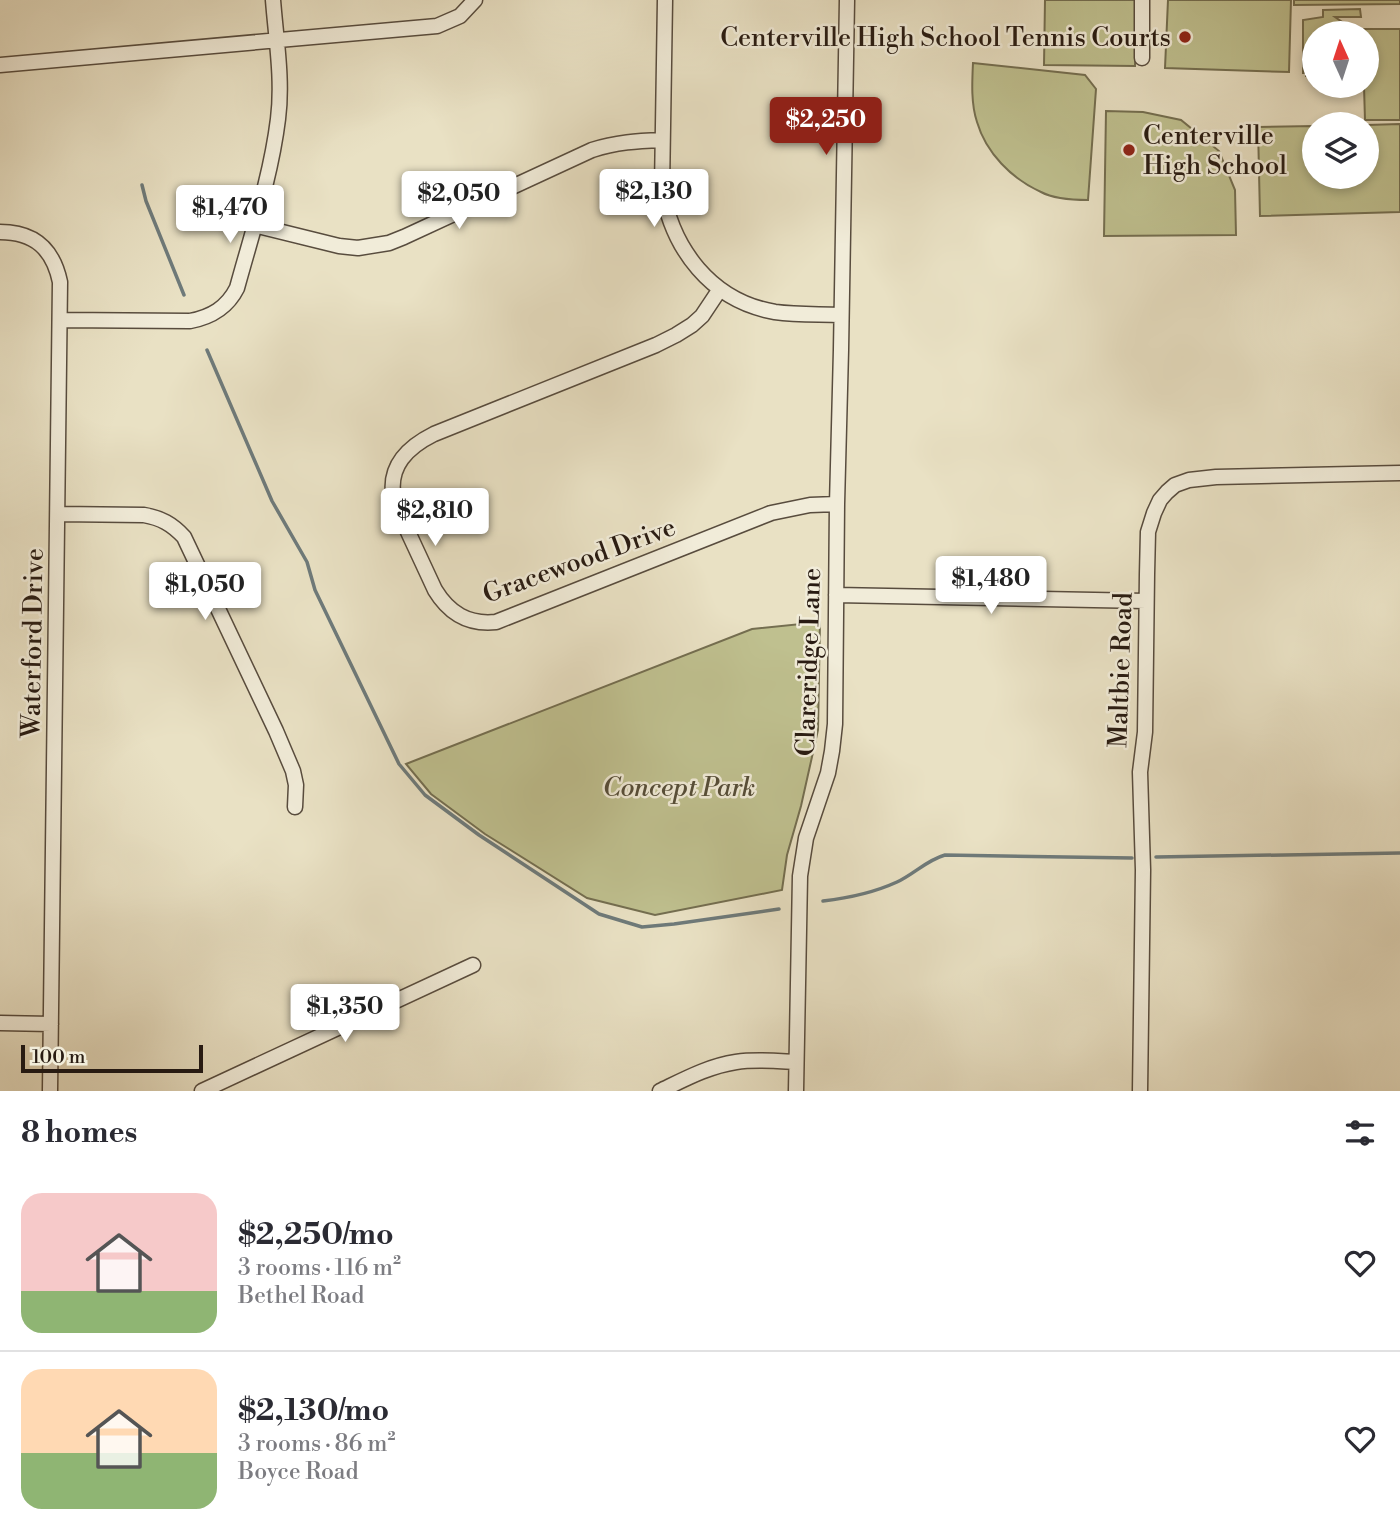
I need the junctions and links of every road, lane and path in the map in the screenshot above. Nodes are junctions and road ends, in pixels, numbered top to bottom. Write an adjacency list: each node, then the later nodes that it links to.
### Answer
1 (273, 0): 6 (street)
2 (475, 0): 6 (street)
3 (665, 0): 9 (street)
4 (847, 0): 13 (street, Clareridge Lane)
5 (1142, 0): 7 (street)
6 (276, 41): 8 (street); 10 (street)
7 (1142, 58)
8 (0, 65)
9 (662, 140): 10 (street); 12 (street)
10 (254, 225): 14 (street)
11 (0, 232): 14 (street, Waterford Drive)
12 (720, 289): 13 (street); 16 (street, Gracewood Drive)
13 (841, 315): 16 (street, Clareridge Lane)
14 (60, 320): 17 (street, Waterford Drive)
15 (1400, 473): 19 (street, Maltbie Road)
16 (837, 504): 18 (street, Clareridge Lane)
17 (58, 514): 20 (street); 23 (street, Waterford Drive)
18 (836, 595): 19 (street); 24 (street, Clareridge Lane)
19 (1146, 601): 29 (street, Maltbie Road)
20 (295, 807)
21 (473, 965): 26 (street)
22 (0, 1023): 23 (street)
23 (51, 1024): 25 (street, Waterford Drive)
24 (796, 1062): 27 (street); 28 (street, Clareridge Lane)
25 (50, 1091)
26 (202, 1091)
27 (660, 1091)
28 (796, 1091)
29 (1140, 1091)

